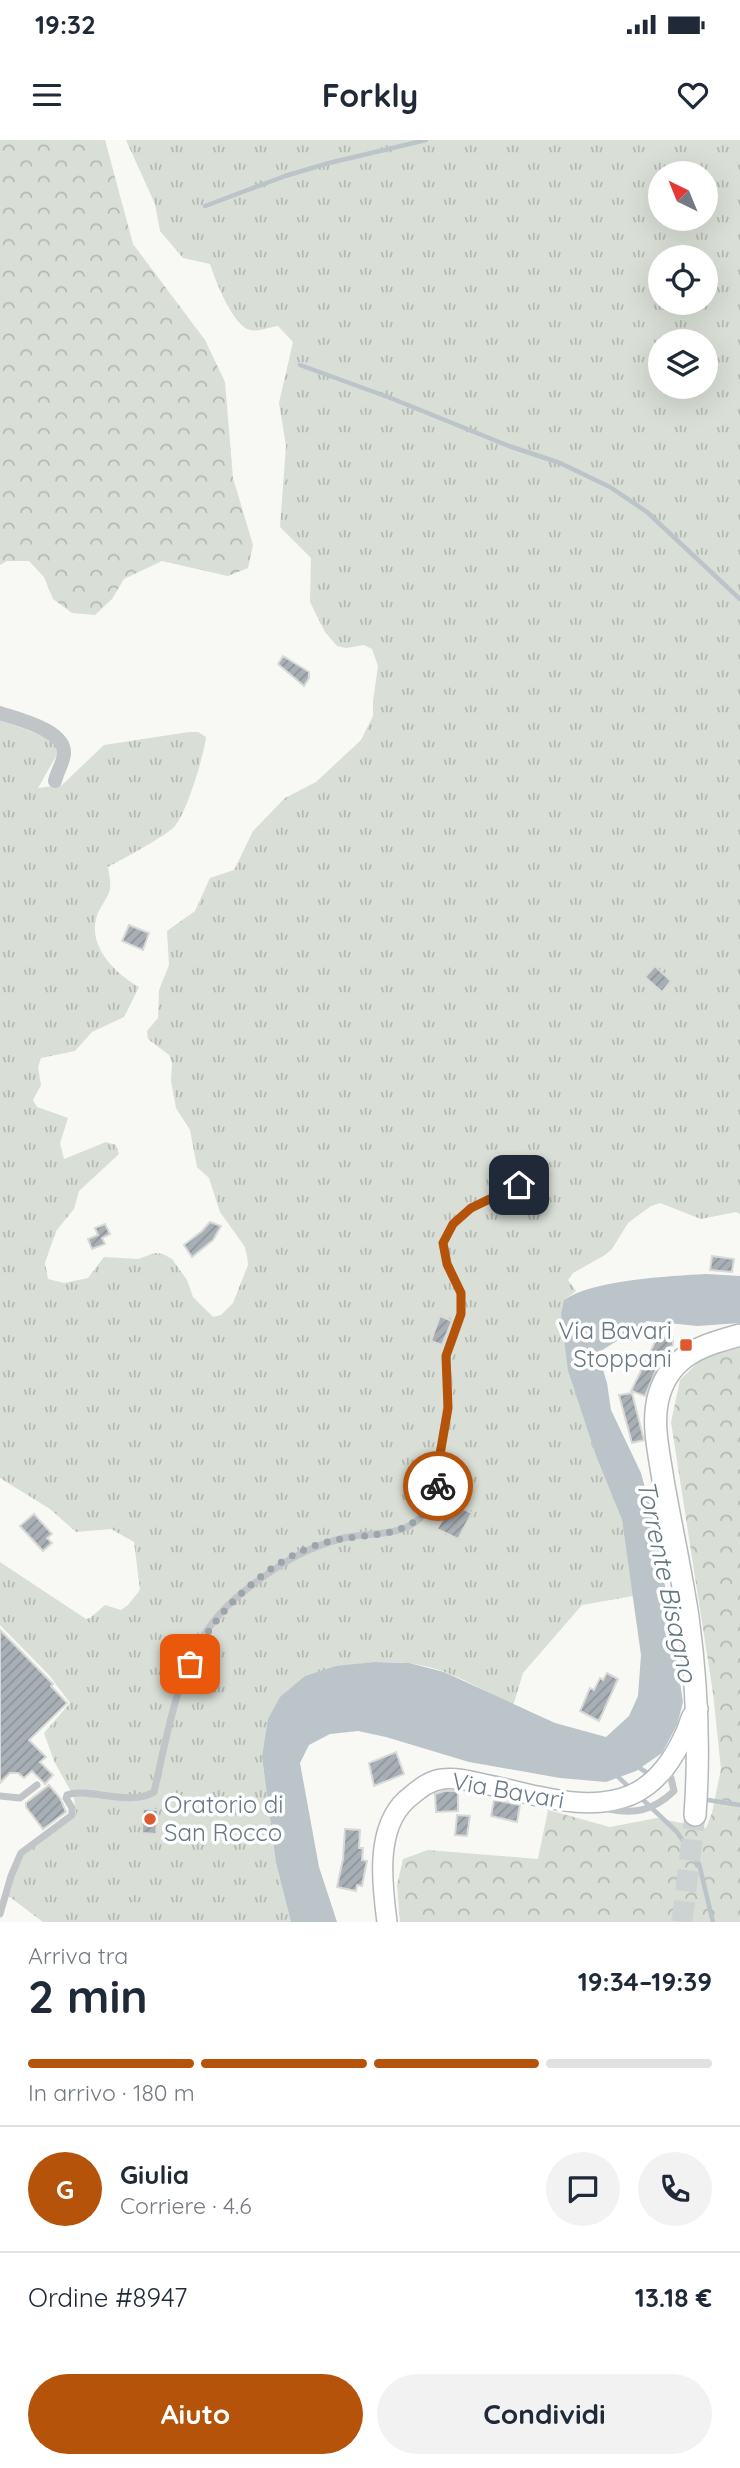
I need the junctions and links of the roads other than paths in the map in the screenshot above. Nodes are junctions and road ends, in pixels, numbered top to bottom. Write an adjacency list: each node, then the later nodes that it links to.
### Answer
1 (0, 713): 2 (street)
2 (55, 781)
3 (519, 1185): 9 (lane)
4 (740, 1335): 5 (main road)
5 (698, 1708): 8 (main road); 11 (street, Via Bavari)
6 (37, 1785): 7 (lane)
7 (0, 1796)
8 (695, 1815)
9 (2, 1901): 10 (lane)
10 (0, 1914)
11 (387, 1922)

